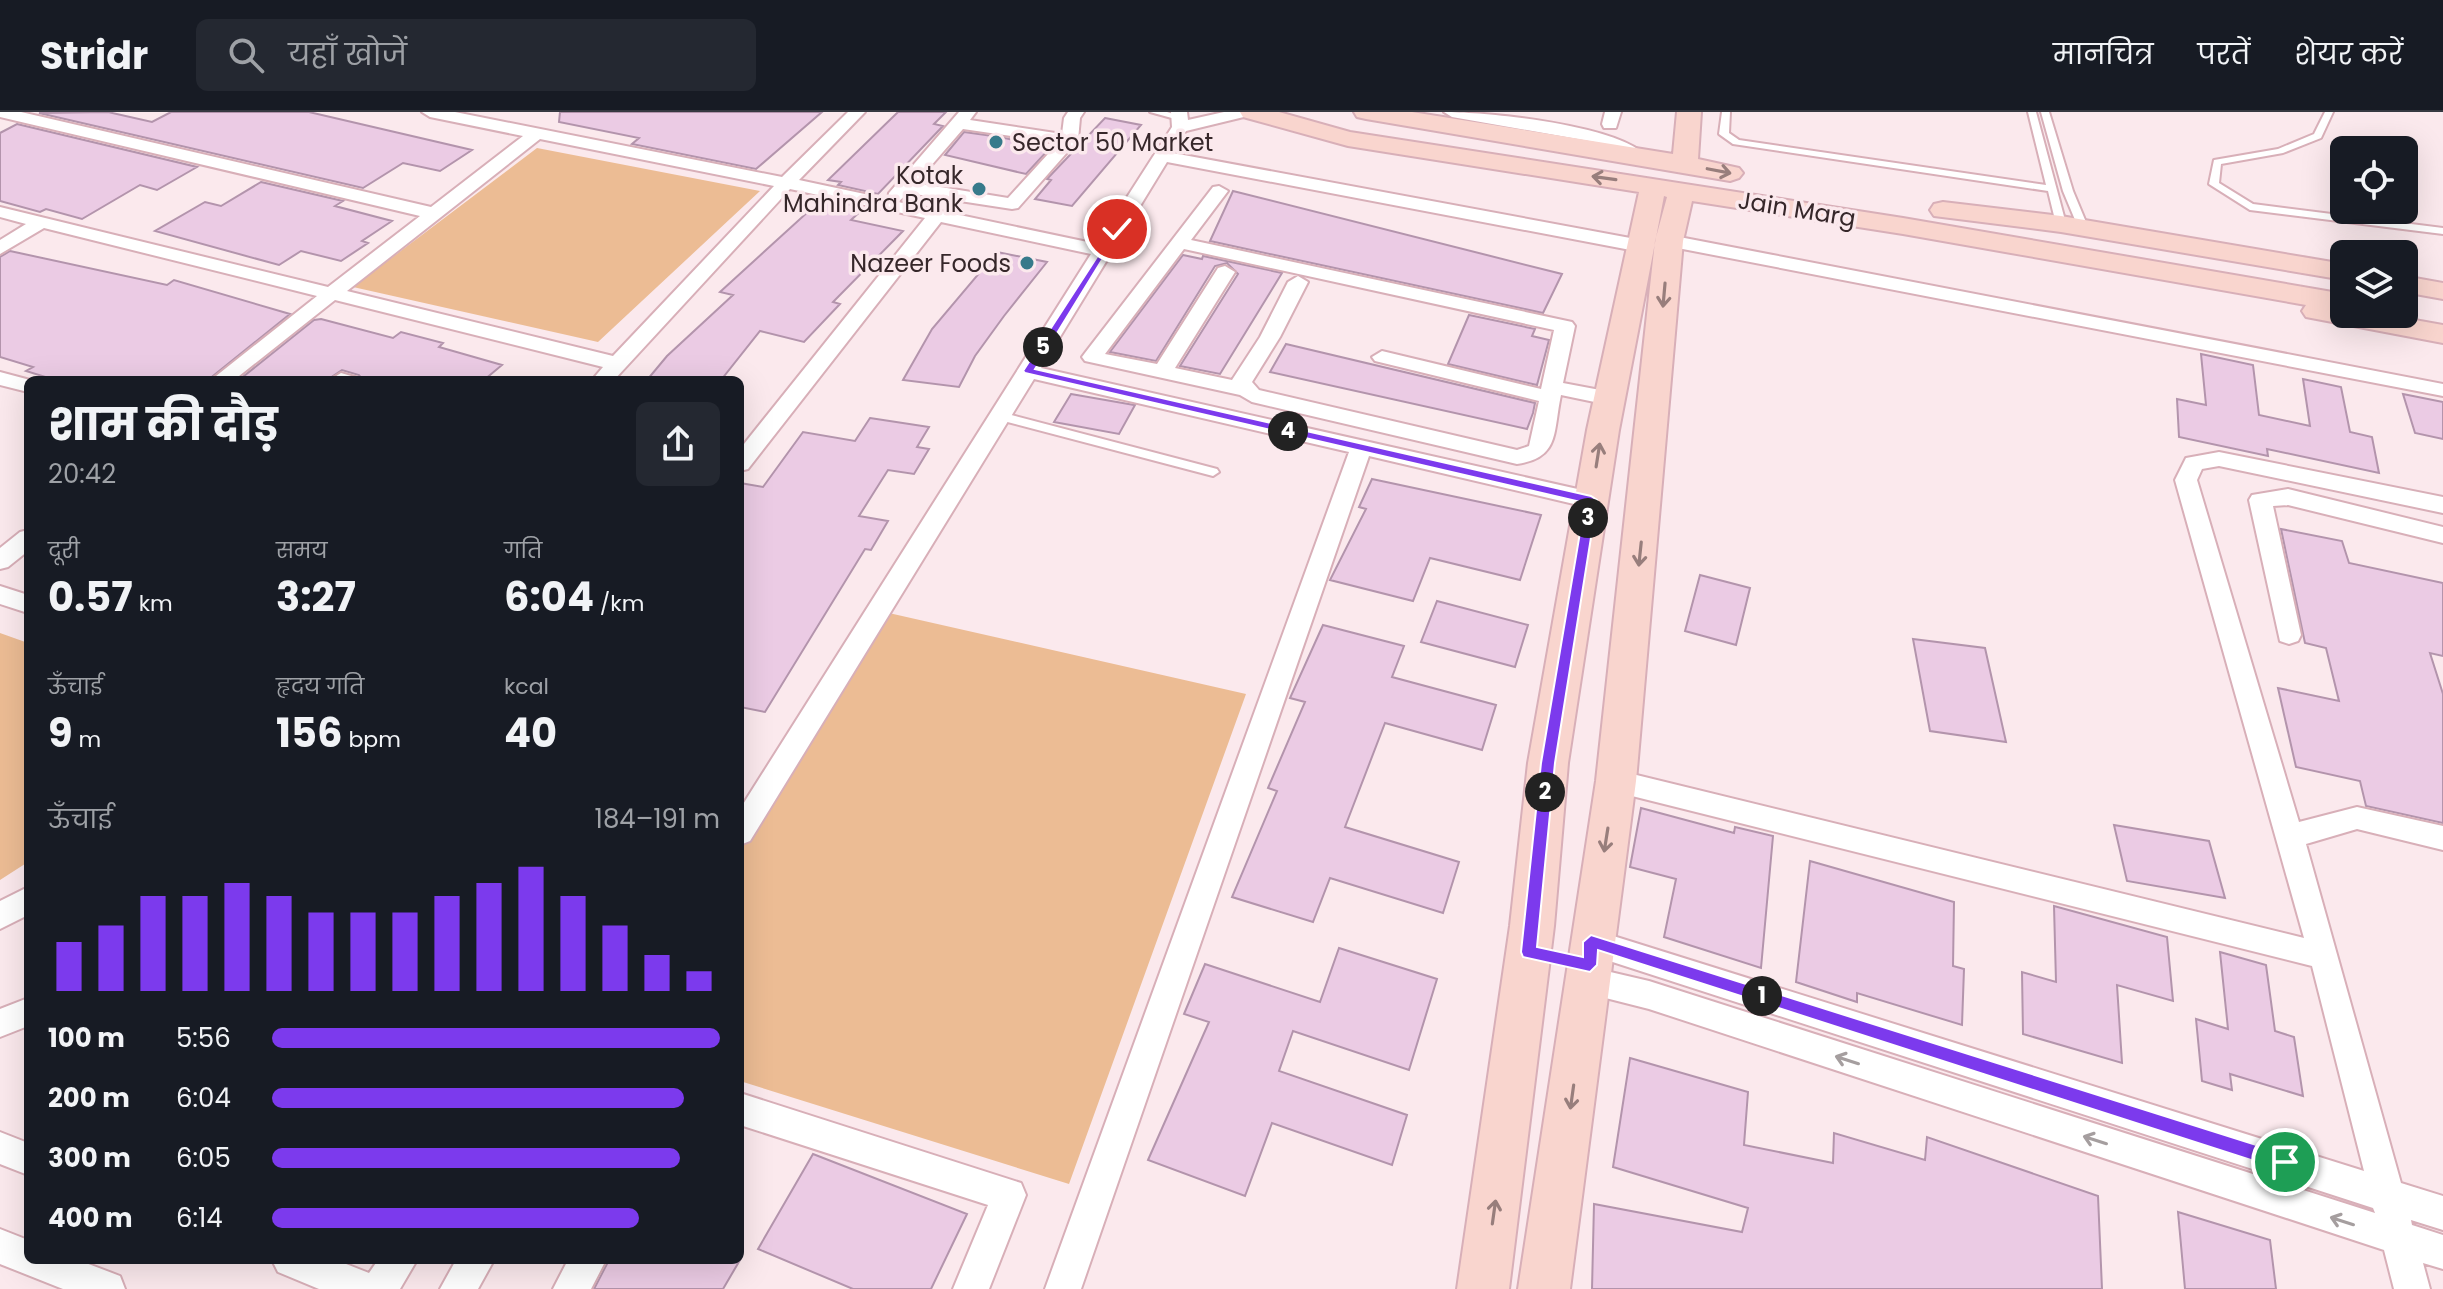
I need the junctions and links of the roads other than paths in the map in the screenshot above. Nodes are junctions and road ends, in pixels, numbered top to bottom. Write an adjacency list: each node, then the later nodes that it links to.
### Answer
1 (0, 112): 31 (street)
2 (430, 112): 20 (street)
3 (857, 112): 24 (street)
4 (1076, 112): 21 (street)
5 (1154, 112): 18 (lane)
6 (1246, 112): 18 (street)
7 (1252, 112): 19 (street, Jain Marg)
8 (1452, 112): 16 (street)
9 (1666, 112): 23 (street)
10 (1689, 112): 23 (street)
11 (1726, 112): 26 (lane)
12 (2032, 112): 26 (lane)
13 (2045, 112): 35 (lane)
14 (2329, 112): 36 (lane)
15 (1373, 113): 19 (street); 23 (street, Jain Marg)
16 (1495, 115): 23 (street)
17 (964, 118): 21 (street); 25 (street)
18 (1180, 119): 22 (street)
19 (1288, 122): 23 (street, Jain Marg, one-way to 19)
20 (537, 133): 24 (street); 31 (street)
21 (1070, 140): 25 (street)
22 (1162, 156): 38 (street); 40 (street)
23 (1663, 171): 29 (street, Jain Marg, one-way to 29); 34 (street, Jain Marg); 38 (street)
24 (786, 183): 28 (street); 55 (street)
25 (906, 187): 28 (street)
26 (2051, 189): 35 (lane)
27 (1219, 191): 37 (street)
28 (886, 204): 32 (street)
29 (1937, 210): 35 (street); 44 (street, Jain Marg)
30 (0, 212): 33 (street)
31 (432, 213): 47 (street)
32 (936, 216): 40 (street); 68 (street)
33 (42, 222): 39 (street); 47 (street)
34 (1903, 226): 49 (street, Jain Marg); 53 (street)
35 (2072, 226): 41 (street)
36 (2443, 231)
37 (1181, 243): 57 (street); 64 (street)
38 (1655, 244): 63 (street); 65 (street); 78 (street, one-way to 78)
39 (0, 248)
40 (1103, 251): 56 (street)
41 (2330, 270)
42 (1225, 272): 57 (street)
43 (1298, 282): 62 (street)
44 (2330, 283)
45 (2418, 287): 46 (street)
46 (2443, 291)
47 (329, 293): 55 (street); 58 (street)
48 (2418, 300): 50 (street)
49 (2330, 301)
50 (2443, 304)
51 (2418, 317): 52 (street)
52 (2443, 321)
53 (2443, 334)
54 (1382, 357): 64 (street)
55 (618, 364): 59 (street)
56 (1028, 371): 66 (street); 67 (street)
57 (1162, 373): 62 (street)
58 (226, 376)
59 (606, 376)
60 (0, 378): 61 (street)
61 (24, 385)
62 (1243, 389): 64 (street)
63 (2443, 390)
64 (1550, 392): 65 (street)
65 (1609, 398): 70 (street, one-way to 65)
66 (1000, 416): 69 (lane); 79 (street)
67 (1361, 449): 70 (street); 107 (street)
68 (744, 459)
69 (1213, 472)
70 (1591, 500): 84 (street)
71 (2443, 505): 80 (street)
72 (2443, 535): 77 (street)
73 (24, 541): 74 (street)
74 (0, 561)
75 (0, 595): 76 (street)
76 (24, 603)
77 (2289, 635)
78 (1616, 781): 85 (street); 86 (street, one-way to 86)
79 (744, 827)
80 (2289, 837): 81 (street); 85 (street)
81 (2443, 838)
82 (24, 902): 83 (street)
83 (0, 916)
84 (1529, 952): 86 (street); 108 (street, one-way to 84)
85 (2324, 956): 90 (street)
86 (1590, 963): 90 (street); 92 (street, one-way to 86); 109 (street, one-way to 109)
87 (744, 1110): 106 (street)
88 (0, 1148): 89 (street)
89 (24, 1157)
90 (2389, 1196): 91 (street); 92 (street)
91 (2443, 1213)
92 (2398, 1239): 94 (street); 110 (street)
93 (0, 1246): 95 (street)
94 (2443, 1252)
95 (24, 1256)
96 (44, 1264): 101 (street)
97 (300, 1264): 102 (street)
98 (396, 1264): 103 (street)
99 (474, 1264): 104 (street)
100 (586, 1264): 105 (street)
101 (107, 1289)
102 (365, 1289)
103 (379, 1289)
104 (458, 1289)
105 (571, 1289)
106 (971, 1289)
107 (1063, 1289)
108 (1483, 1289)
109 (1544, 1289)
110 (2412, 1289)

